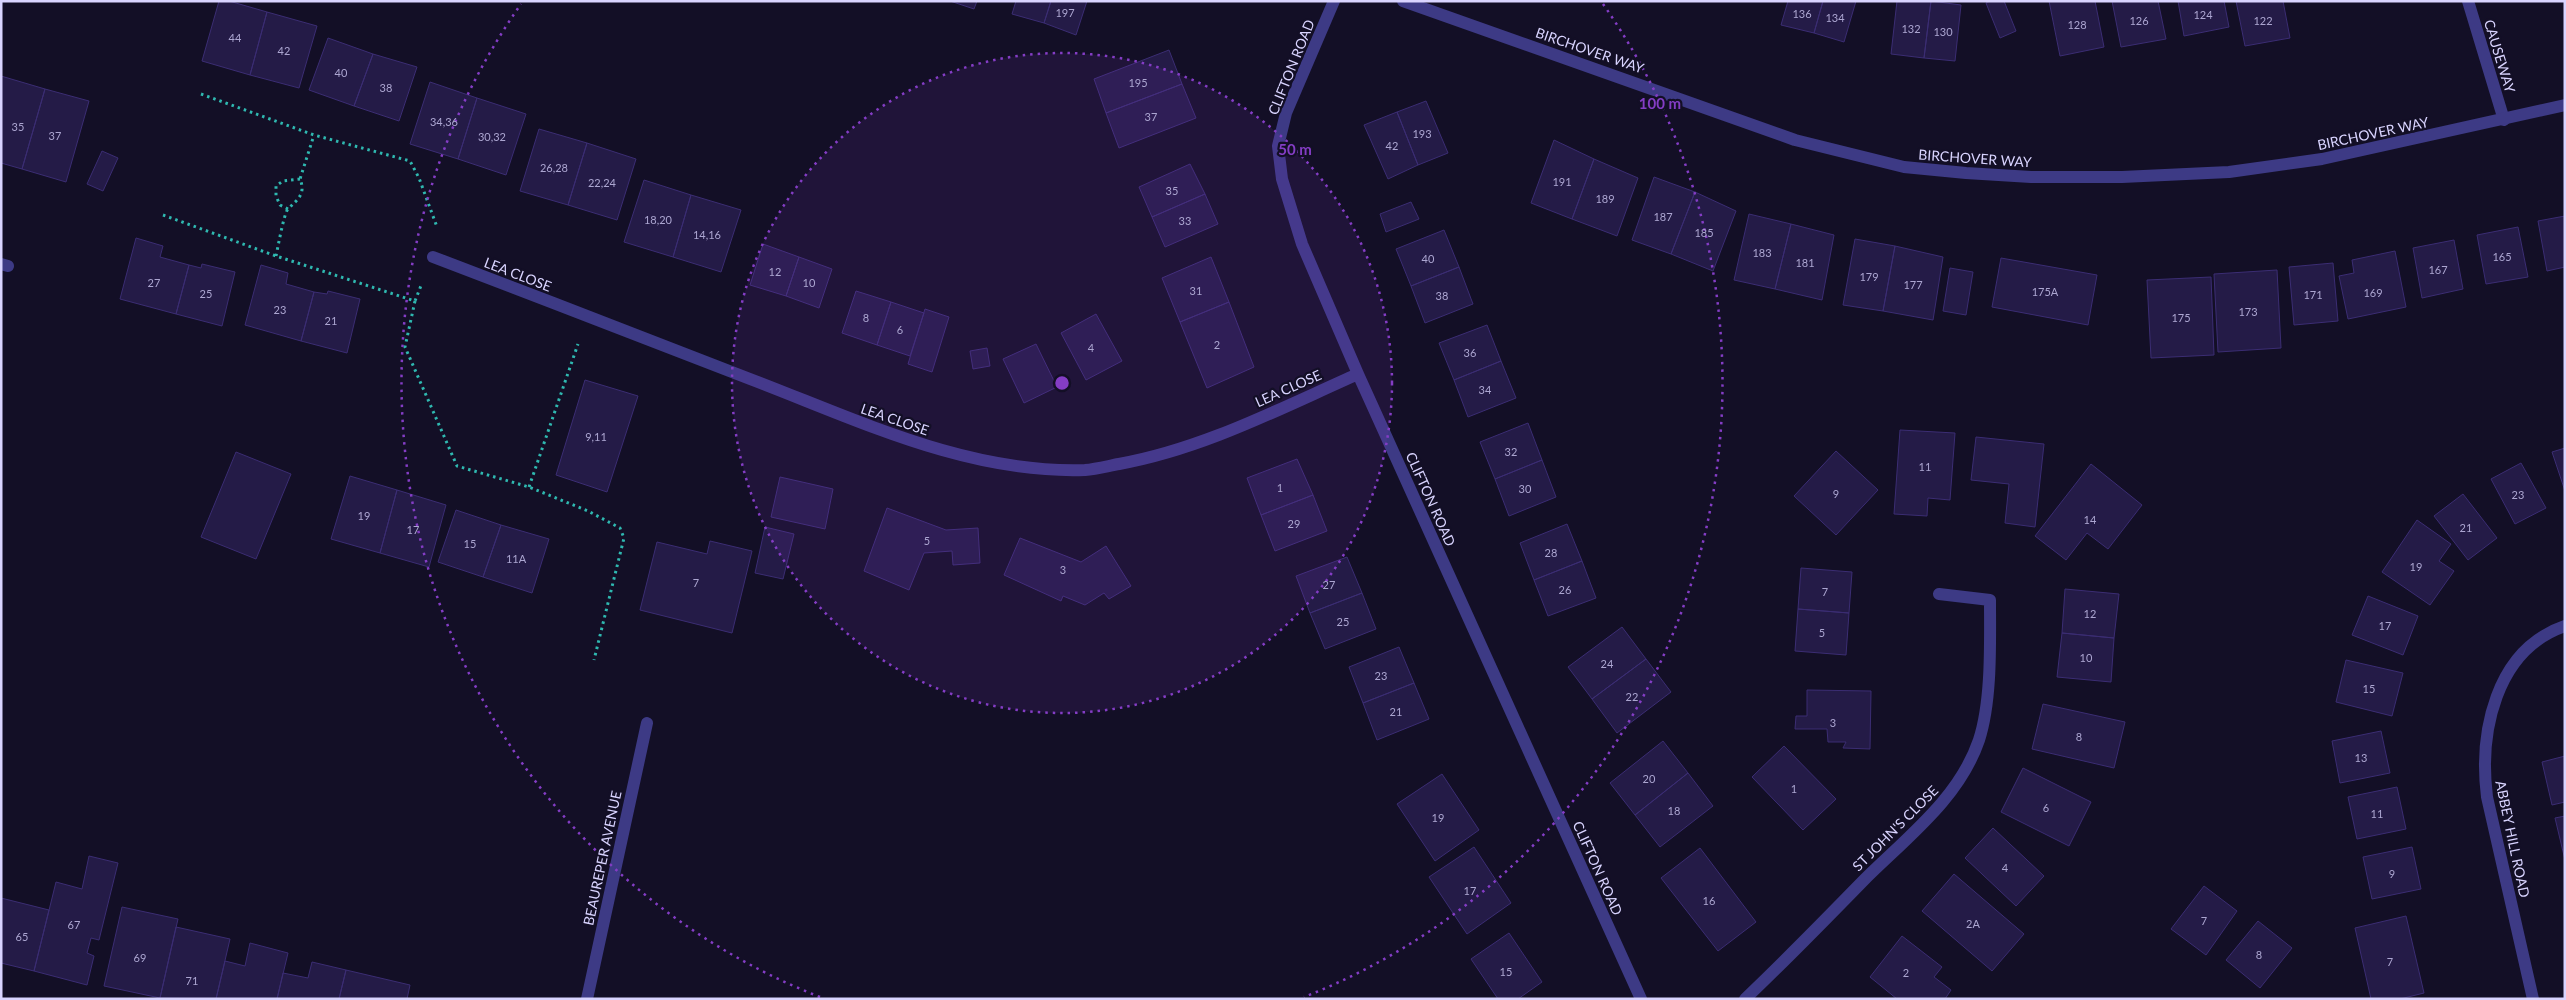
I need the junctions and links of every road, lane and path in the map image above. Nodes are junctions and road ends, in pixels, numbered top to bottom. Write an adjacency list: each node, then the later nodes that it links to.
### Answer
1 (1334, 1): 15 (street, CLIFTON ROAD)
2 (1403, 1): 6 (street, BIRCHOVER WAY)
3 (2468, 1): 6 (street, CAUSEWAY)
4 (201, 94): 7 (path)
5 (2565, 105): 6 (street, BIRCHOVER WAY)
6 (2504, 120)
7 (314, 134): 8 (path); 12 (path)
8 (300, 179): 9 (path); 9 (path)
9 (288, 209): 11 (path)
10 (163, 215): 11 (path)
11 (276, 256): 13 (path)
12 (433, 257): 13 (path); 14 (street, LEA CLOSE)
13 (415, 301): 16 (path)
14 (588, 316): 15 (street, LEA CLOSE); 16 (path)
15 (1358, 374): 22 (street, CLIFTON ROAD)
16 (529, 488): 19 (path)
17 (1938, 594): 23 (street, ST JOHN'S CLOSE)
18 (2565, 626): 24 (street, ABBEY HILL ROAD)
19 (594, 660)
20 (647, 723): 21 (street, BEAUREPER AVENUE)
21 (587, 999)
22 (1641, 999)
23 (1745, 999)
24 (2533, 999)

